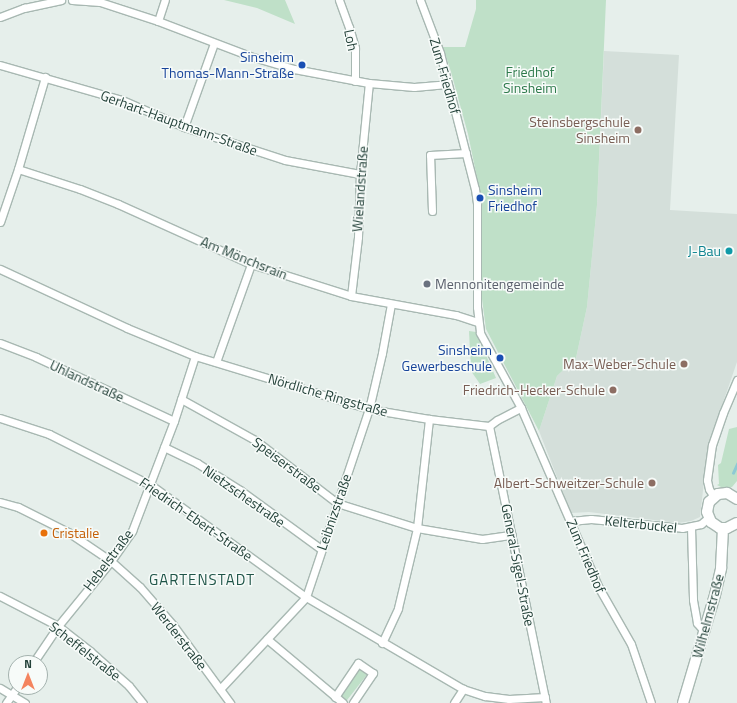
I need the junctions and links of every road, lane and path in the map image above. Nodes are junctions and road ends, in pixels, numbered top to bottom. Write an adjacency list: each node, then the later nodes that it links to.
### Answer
1 (61, 0): 6 (street)
2 (72, 0): 7 (street)
3 (165, 0): 7 (street)
4 (339, 0): 11 (street, Loh)
5 (420, 0): 13 (street, Zum Friedhof)
6 (0, 18)
7 (158, 21): 8 (street)
8 (214, 43): 11 (street); 14 (street)
9 (0, 65): 10 (street, Gerhart-Hauptmann-Straße)
10 (45, 78): 14 (street, Gerhart-Hauptmann-Straße); 16 (street)
11 (355, 81): 12 (street)
12 (369, 83): 13 (street); 17 (street, Wielandstraße)
13 (447, 84): 15 (street, Zum Friedhof)
14 (184, 127): 17 (street, Gerhart-Hauptmann-Straße)
15 (466, 153): 18 (street); 24 (street, Zum Friedhof)
16 (18, 169): 19 (street); 20 (street, Am Mönchsrain)
17 (360, 174): 22 (street, Wielandstraße)
18 (432, 210)
19 (0, 222)
20 (251, 264): 22 (street, Am Mönchsrain); 27 (street)
21 (0, 269): 26 (street, Nördliche Ringstraße)
22 (351, 296): 23 (street, Am Mönchsrain)
23 (391, 304): 24 (street, Am Mönchsrain); 31 (street, Leibnizstraße)
24 (478, 322): 30 (street, Zum Friedhof)
25 (0, 343): 34 (street, Uhlandstraße)
26 (195, 356): 27 (street, Nördliche Ringstraße); 29 (street, Hebelstraße)
27 (216, 362): 31 (street, Nördliche Ringstraße)
28 (737, 380): 39 (street)
29 (182, 399): 34 (street, Hebelstraße); 41 (street, Speiserstraße)
30 (521, 408): 35 (street); 43 (street, Zum Friedhof)
31 (369, 409): 33 (street, Nördliche Ringstraße); 41 (street, Leibnizstraße)
32 (0, 418): 37 (street, Friedrich-Ebert-Straße)
33 (429, 419): 35 (street, Nördliche Ringstraße); 46 (street)
34 (174, 422): 36 (street, Hebelstraße)
35 (489, 426): 48 (street, General-Sigel-Straße)
36 (164, 447): 37 (street, Hebelstraße); 49 (street, Nietzschestraße)
37 (151, 485): 50 (street, Hebelstraße); 52 (street, Friedrich-Ebert-Straße)
38 (736, 496): 39 (main road)
39 (714, 497): 42 (main road)
40 (0, 502): 50 (street, Werderstraße)
41 (338, 503): 46 (street, Speiserstraße); 49 (street, Leibnizstraße)
42 (708, 518): 45 (street, Kelterbuckel); 47 (main road)
43 (571, 521): 45 (street, Kelterbuckel); 69 (street, Zum Friedhof)
44 (737, 523): 47 (main road)
45 (691, 527): 54 (street)
46 (416, 528): 48 (street, Speiserstraße); 56 (street)
47 (724, 528): 54 (main road, Wilhelmstraße)
48 (512, 535): 61 (street, General-Sigel-Straße)
49 (321, 550): 52 (street, Leibnizstraße)
50 (111, 561): 53 (street, Hebelstraße); 59 (street, Werderstraße)
51 (0, 596): 53 (street, Scheffelstraße)
52 (306, 597): 55 (street, Leibnizstraße); 56 (street, Friedrich-Ebert-Straße)
53 (58, 626): 57 (street, Hebelstraße); 65 (street, Scheffelstraße)
54 (704, 631): 70 (main road, Wilhelmstraße)
55 (267, 639): 59 (street, Leibnizstraße); 62 (street)
56 (382, 643): 58 (street, Friedrich-Ebert-Straße)
57 (38, 655)
58 (463, 689): 61 (street, Friedrich-Ebert-Straße); 68 (street)
59 (220, 690): 66 (street, Werderstraße)
60 (12, 695): 63 (street); 64 (street)
61 (545, 700)
62 (340, 701): 67 (street)
63 (6, 703)
64 (25, 703)
65 (143, 703)
66 (230, 703)
67 (353, 703)
68 (454, 703)
69 (652, 703)
70 (683, 703)

